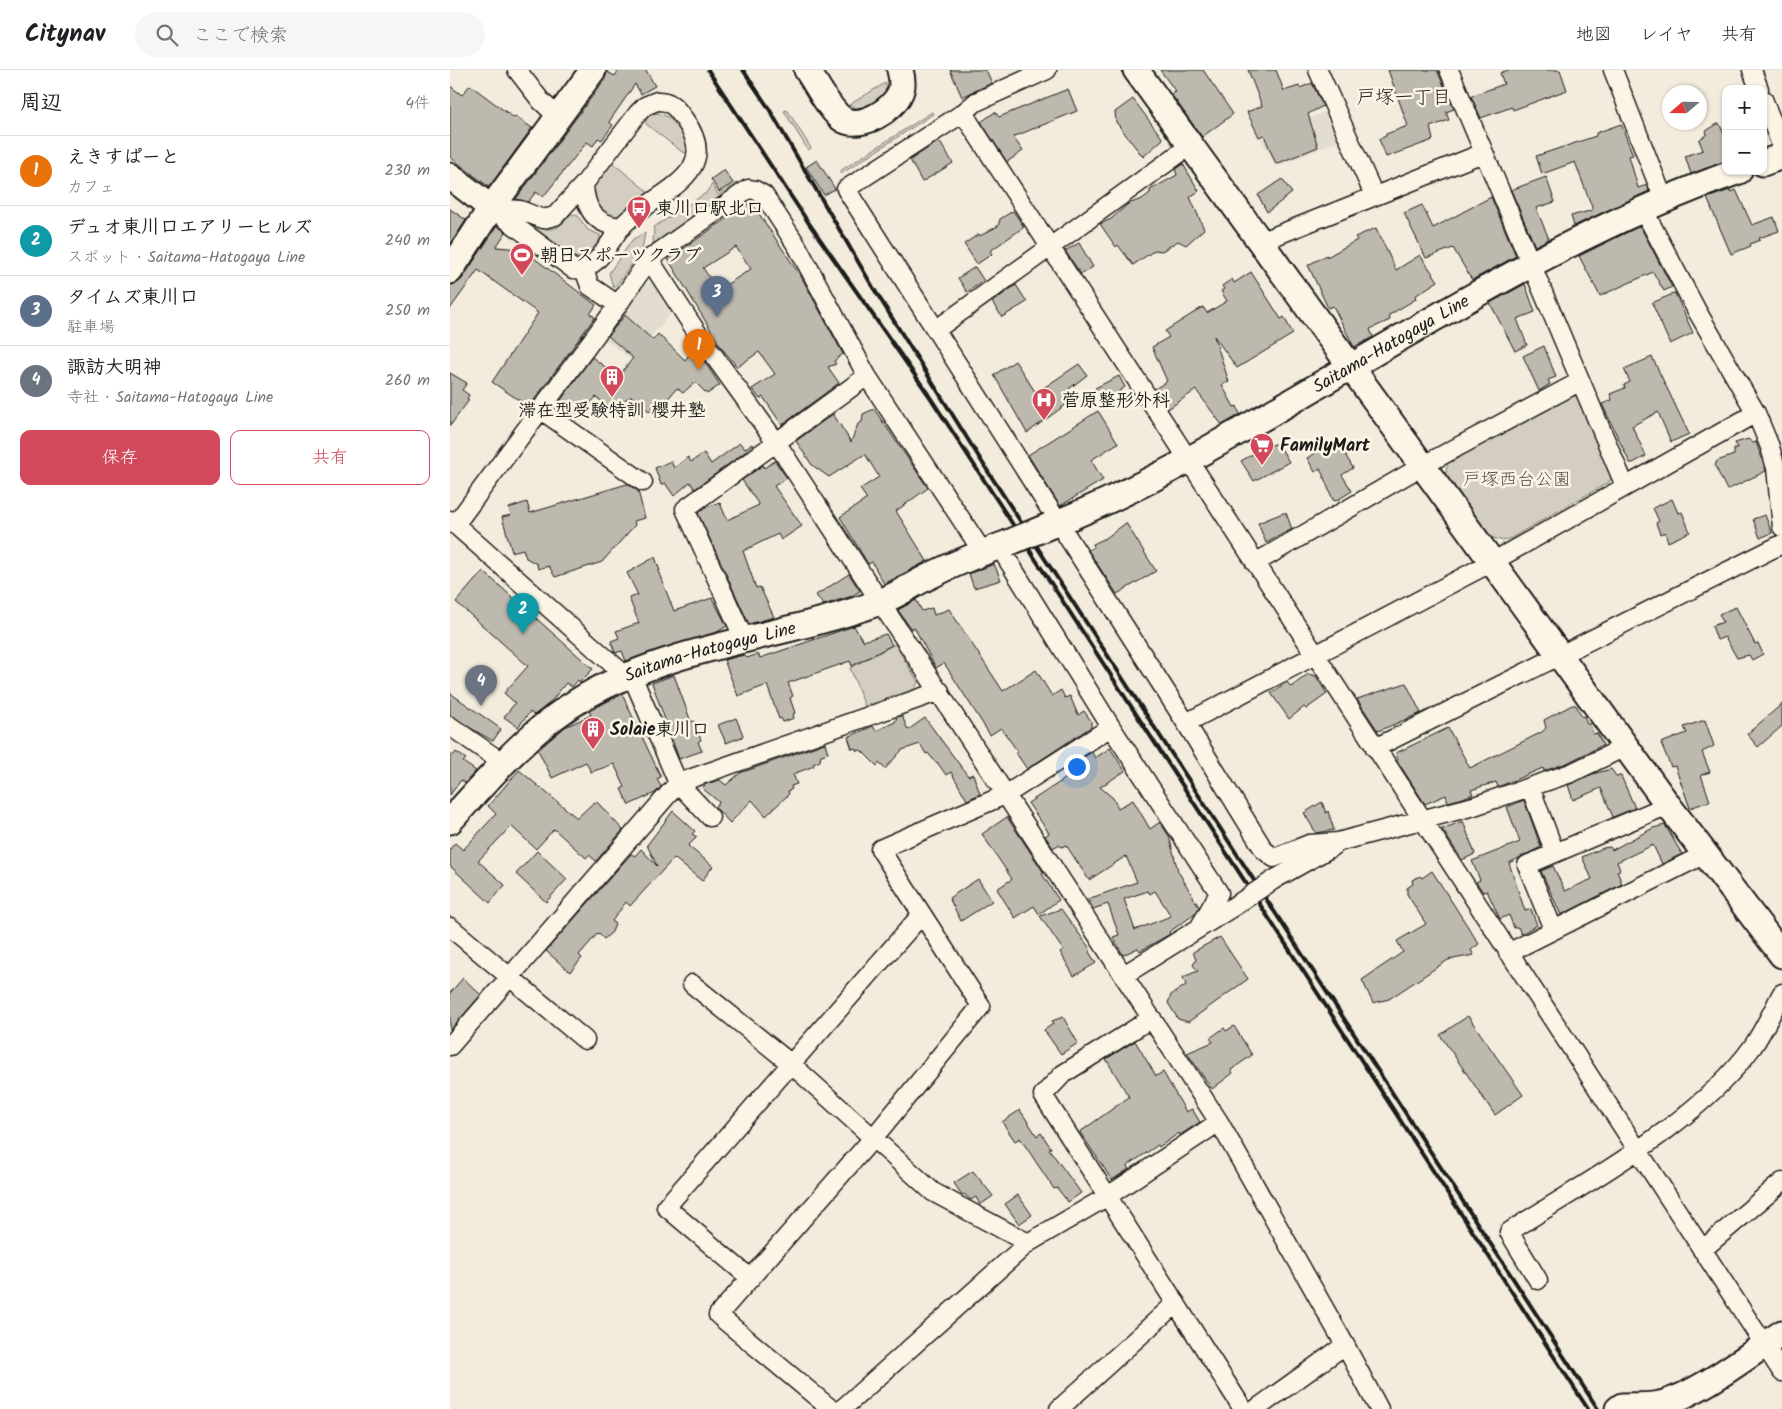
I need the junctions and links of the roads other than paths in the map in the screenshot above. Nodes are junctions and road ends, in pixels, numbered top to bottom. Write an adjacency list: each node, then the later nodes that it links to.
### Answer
1 (517, 70): 15 (street)
2 (592, 70): 15 (main road)
3 (807, 70): 11 (main road)
4 (886, 70): 11 (street)
5 (1047, 70): 14 (street)
6 (1136, 70): 16 (main road)
7 (1318, 70): 24 (street)
8 (1449, 70): 18 (street)
9 (1613, 70): 25 (street)
10 (1752, 70): 12 (street)
11 (901, 81)
12 (1758, 85)
13 (1767, 109): 17 (street)
14 (963, 113): 29 (street); 35 (street)
15 (558, 117): 26 (main road)
16 (1191, 145): 28 (main road); 29 (street)
17 (1782, 147)
18 (1483, 153): 24 (street); 31 (street)
19 (1782, 156): 20 (main road)
20 (1767, 162)
21 (1729, 175): 25 (main road, Saitama-Hatogaya Line)
22 (450, 176): 26 (main road)
23 (584, 184): 26 (street); 27 (street); 27 (street)
24 (1374, 195): 28 (street)
25 (1654, 204): 31 (main road, Saitama-Hatogaya Line); 40 (street)
26 (491, 208): 32 (street); 33 (main road)
27 (622, 227): 32 (street)
28 (1260, 242): 36 (main road)
29 (1049, 247): 35 (street); 42 (street)
30 (648, 259): 34 (street); 37 (street); 41 (street)
31 (1532, 266): 36 (main road, Saitama-Hatogaya Line); 38 (street)
32 (584, 269): 34 (street)
33 (450, 271)
34 (618, 306): 39 (street)
35 (937, 329): 47 (street)
36 (1352, 366): 42 (main road, Saitama-Hatogaya Line); 43 (main road)
37 (867, 376): 41 (street); 50 (street)
38 (1579, 382): 43 (street); 45 (street)
39 (540, 410): 44 (street); 46 (street)
40 (1756, 414): 45 (street); 48 (street)
41 (776, 442): 53 (street); 54 (street)
42 (1190, 461): 47 (main road, Saitama-Hatogaya Line); 52 (street)
43 (1422, 466): 51 (main road); 52 (street)
44 (643, 482)
45 (1625, 486): 51 (street)
46 (453, 523): 57 (street)
47 (1053, 524): 50 (main road, Saitama-Hatogaya Line, bridge); 59 (street)
48 (1782, 527)
49 (1782, 544): 55 (street)
50 (997, 548): 53 (main road, Saitama-Hatogaya Line); 61 (street)
51 (1492, 562): 55 (main road); 56 (street)
52 (1255, 563): 56 (street)
53 (879, 602): 54 (main road, Saitama-Hatogaya Line); 58 (street)
54 (745, 641): 57 (main road, Saitama-Hatogaya Line)
55 (1561, 655): 62 (main road); 63 (street)
56 (1314, 656): 59 (street); 63 (street)
57 (627, 676): 64 (main road, Saitama-Hatogaya Line); 65 (street)
58 (940, 691): 65 (street); 67 (street)
59 (1186, 723): 72 (street)
60 (450, 726): 64 (street)
61 (1111, 727): 67 (street); 77 (street)
62 (1626, 746): 66 (street); 68 (main road)
63 (1375, 748): 70 (street)
64 (503, 763): 71 (main road, Saitama-Hatogaya Line)
65 (678, 783): 69 (street); 82 (street)
66 (1530, 787): 70 (street); 73 (street)
67 (1007, 794): 75 (street); 81 (street)
68 (1668, 805): 73 (street); 74 (main road)
69 (710, 817)
70 (1422, 819): 72 (street); 79 (street)
71 (450, 821)
72 (1338, 842): 77 (street, bridge)
73 (1555, 853): 78 (street)
74 (1705, 854): 78 (street); 80 (main road)
75 (922, 914): 88 (street); 90 (street)
76 (450, 927): 82 (street)
77 (1199, 928): 81 (street)
78 (1553, 929): 79 (street)
79 (1508, 952): 91 (street)
80 (1782, 956)
81 (1124, 975): 85 (street)
82 (510, 976): 86 (street); 87 (street)
83 (692, 984): 88 (street)
84 (1782, 992): 91 (street)
85 (1152, 1018): 89 (street); 93 (street)
86 (584, 1040)
87 (450, 1046)
88 (790, 1063): 90 (street); 96 (street)
89 (1220, 1122): 93 (street); 100 (street)
90 (874, 1137): 94 (street); 96 (street)
91 (1636, 1150): 95 (street); 97 (street)
92 (1782, 1182): 95 (street)
93 (1108, 1196): 94 (street); 98 (street)
94 (1028, 1243): 103 (street)
95 (1702, 1250): 99 (street)
96 (750, 1278): 102 (street)
97 (1538, 1280)
98 (1176, 1303): 104 (street); 105 (street)
99 (1773, 1339): 101 (street); 108 (main road)
100 (1345, 1345): 106 (street); 107 (street)
101 (1782, 1372)
102 (831, 1409)
103 (842, 1409)
104 (1059, 1409)
105 (1243, 1409)
106 (1256, 1409)
107 (1379, 1409)
108 (1618, 1409)

